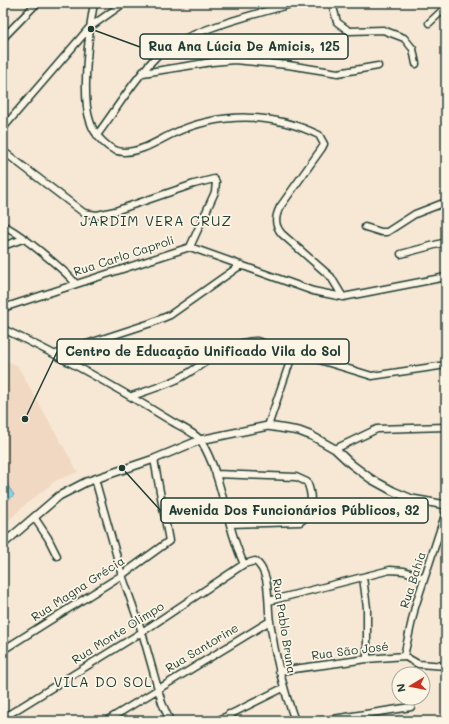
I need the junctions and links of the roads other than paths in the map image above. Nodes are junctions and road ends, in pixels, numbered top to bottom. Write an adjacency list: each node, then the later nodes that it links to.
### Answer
1 (37, 3): 9 (street)
2 (94, 3): 8 (street)
3 (124, 3): 8 (street)
4 (295, 3): 12 (street)
5 (332, 3): 10 (street)
6 (446, 7): 7 (street)
7 (429, 23)
8 (90, 27): 13 (street); 14 (street)
9 (3, 38)
10 (416, 64)
11 (378, 66): 12 (street)
12 (143, 72): 14 (street)
13 (3, 128)
14 (97, 135): 27 (street)
15 (3, 151): 22 (street)
16 (446, 202): 18 (street)
17 (3, 226): 19 (street)
18 (365, 227)
19 (23, 239): 21 (street); 26 (street)
20 (446, 242): 23 (street)
21 (3, 246)
22 (190, 247): 24 (street, Rua Carlo Caproli); 26 (street, Rua Carlo Caproli)
23 (401, 254)
24 (240, 265): 27 (street, Rua Carlo Caproli); 31 (street)
25 (446, 277): 27 (street)
26 (75, 283): 28 (street, Rua Carlo Caproli)
27 (343, 297)
28 (3, 308)
29 (3, 329): 31 (street)
30 (293, 353): 32 (street); 33 (street); 34 (street)
31 (56, 354): 33 (street)
32 (446, 365)
33 (132, 396): 36 (street)
34 (268, 426): 36 (street); 37 (street)
35 (446, 428): 37 (street)
36 (200, 440): 38 (street); 39 (street)
37 (335, 449): 41 (street)
38 (154, 459): 40 (street); 48 (street, Rua Magna Grécia)
39 (216, 474): 44 (street); 44 (street)
40 (95, 479): 43 (street); 48 (street)
41 (446, 505)
42 (446, 512): 50 (street, Rua Bahía)
43 (34, 517): 45 (street); 46 (street)
44 (230, 524): 47 (street)
45 (3, 544)
46 (57, 556)
47 (244, 564): 51 (street, Rua Pablo Bruna); 53 (street, Rua Monte Olimpo)
48 (122, 574): 53 (street); 54 (street, Rua Magna Grécia)
49 (363, 577): 50 (street); 51 (street); 56 (street)
50 (424, 578): 55 (street, Rua Bahía)
51 (269, 602): 52 (street, Rua Pablo Bruna)
52 (270, 621): 58 (street, Rua Pablo Bruna); 60 (street, Rua Santorine)
53 (142, 632): 60 (street); 63 (street, Rua Monte Olimpo)
54 (3, 650)
55 (404, 656): 56 (street, Rua São José); 57 (street, Rua São José)
56 (367, 658): 58 (street, Rua São José)
57 (446, 666)
58 (279, 671): 59 (street, Rua Pablo Bruna)
59 (283, 688): 62 (street); 68 (street, Rua Pablo Bruna)
60 (157, 689): 64 (street, Rua Santorine); 65 (street)
61 (411, 708): 69 (street)
62 (229, 714): 66 (street); 67 (street)
63 (3, 718)
64 (106, 721)
65 (170, 721)
66 (217, 721)
67 (233, 721)
68 (295, 721)
69 (320, 721)

